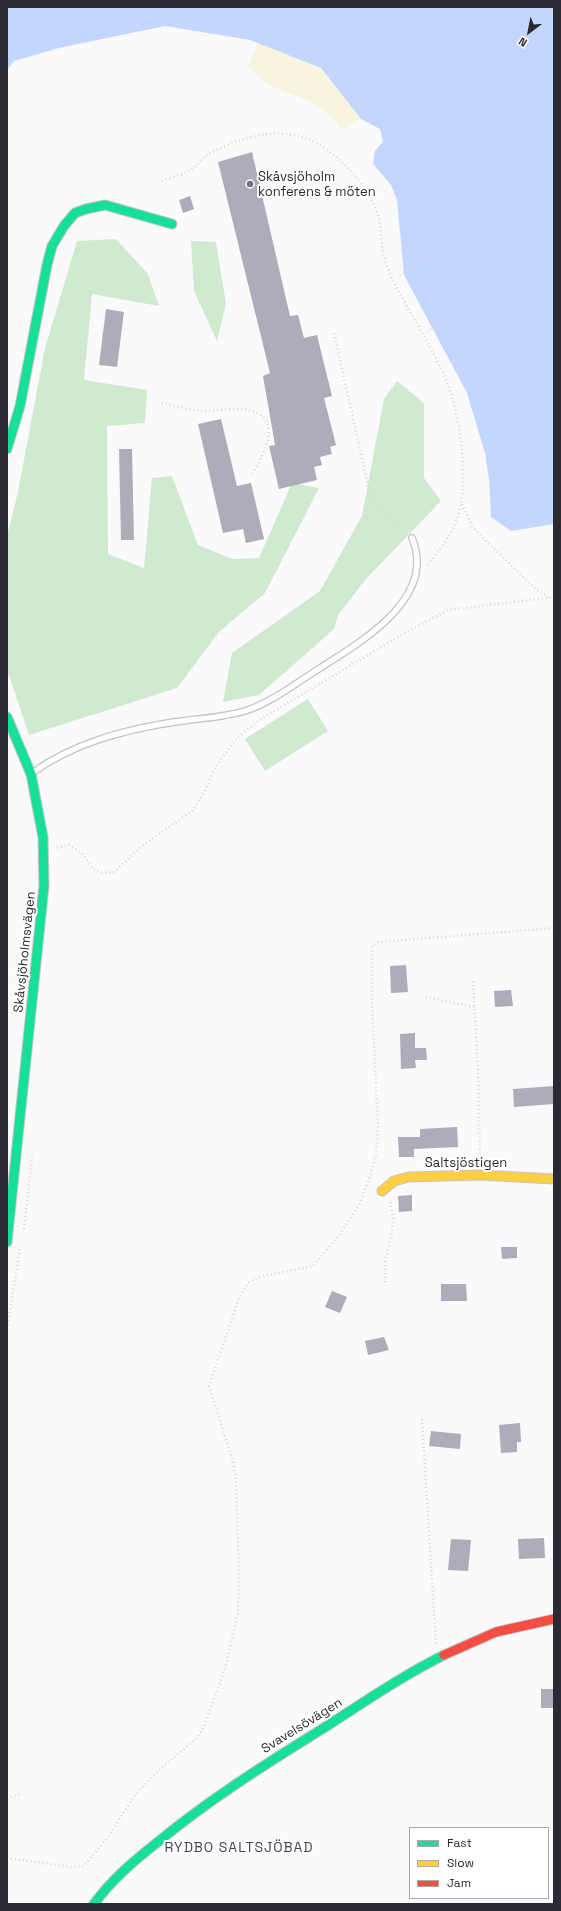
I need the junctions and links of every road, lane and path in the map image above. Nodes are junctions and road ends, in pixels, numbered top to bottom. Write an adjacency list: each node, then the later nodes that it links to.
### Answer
1 (162, 180): 11 (path)
2 (172, 224): 9 (street)
3 (445, 247): 4 (path)
4 (400, 275)
5 (462, 307): 6 (path)
6 (427, 332)
7 (334, 333): 12 (path)
8 (162, 404): 10 (path)
9 (7, 449)
10 (252, 475)
11 (462, 503): 13 (path); 14 (path)
12 (412, 538): 13 (lane)
13 (414, 581): 17 (lane)
14 (548, 597): 15 (path); 18 (path)
15 (554, 597)
16 (7, 717): 17 (street, Skåvsjöholmsvägen)
17 (31, 774): 29 (street, Skåvsjöholmsvägen)
18 (54, 852)
19 (554, 928): 37 (path)
20 (473, 981): 22 (path)
21 (426, 997): 22 (path)
22 (474, 1007): 24 (path)
23 (32, 1151): 27 (path)
24 (480, 1175): 25 (street, Saltsjöstigen); 26 (street, Saltsjöstigen)
25 (554, 1179)
26 (384, 1189): 30 (path)
27 (23, 1232)
28 (22, 1239): 31 (path)
29 (7, 1242)
30 (385, 1282)
31 (7, 1329)
32 (422, 1419): 34 (path)
33 (554, 1619): 34 (street, Svavelsövägen)
34 (437, 1658): 38 (street, Svavelsövägen)
35 (22, 1793): 36 (path)
36 (7, 1799)
37 (7, 1858)
38 (94, 1904)

